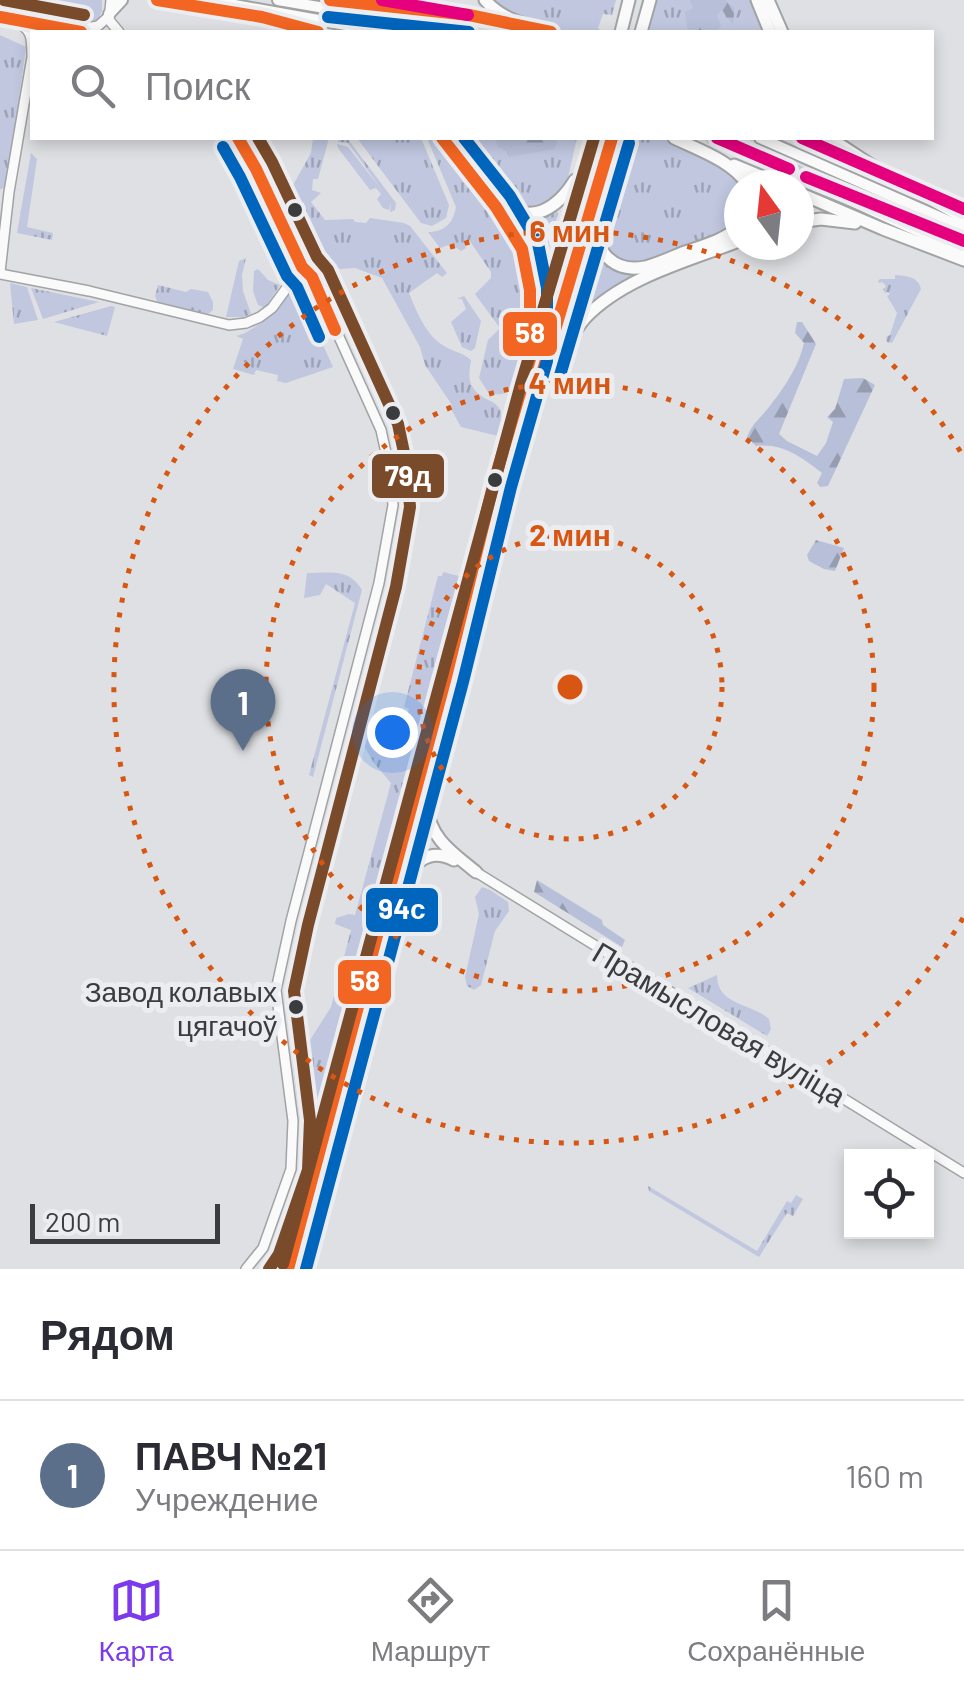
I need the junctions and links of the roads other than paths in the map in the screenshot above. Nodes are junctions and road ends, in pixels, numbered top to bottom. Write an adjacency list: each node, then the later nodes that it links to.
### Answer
1 (111, 0): 14 (main road)
2 (122, 0): 14 (main road)
3 (206, 0): 13 (main road)
4 (278, 0): 27 (main road)
5 (330, 0): 12 (highway)
6 (396, 0): 12 (highway)
7 (485, 0): 17 (highway)
8 (629, 0): 18 (highway)
9 (650, 0): 20 (highway)
10 (757, 0): 29 (highway)
11 (768, 0): 30 (highway)
12 (366, 5): 17 (highway)
13 (236, 6): 25 (main road); 26 (main road)
14 (109, 15): 23 (main road); 24 (main road)
15 (0, 16): 16 (main road)
16 (13, 18): 19 (main road); 31 (main road)
17 (529, 26): 28 (highway)
18 (622, 27)
19 (60, 28): 21 (main road); 22 (main road)
20 (642, 29)
21 (54, 30)
22 (68, 30)
23 (84, 30)
24 (117, 30)
25 (310, 30)
26 (374, 30)
27 (453, 30)
28 (544, 30)
29 (769, 30)
30 (781, 30)
31 (30, 35)
32 (30, 68): 59 (main road)
33 (239, 140): 60 (main road)
34 (251, 140): 60 (main road)
35 (444, 140): 61 (main road)
36 (456, 140): 45 (highway)
37 (591, 140): 45 (highway)
38 (611, 140): 49 (highway)
39 (678, 140): 44 (highway)
40 (717, 140): 57 (main road)
41 (765, 140): 53 (main road)
42 (809, 140): 46 (highway)
43 (833, 140): 46 (highway)
44 (707, 154): 47 (highway); 48 (highway)
45 (586, 158): 61 (highway)
46 (871, 165): 51 (highway)
47 (733, 170)
48 (746, 170)
49 (593, 196): 55 (highway); 62 (highway)
50 (814, 199): 54 (highway)
51 (964, 218)
52 (814, 221): 54 (highway)
53 (964, 228)
54 (883, 230): 58 (highway)
55 (724, 237)
56 (724, 248): 62 (highway)
57 (964, 252)
58 (964, 260)
59 (0, 273): 60 (main road)
60 (312, 276): 67 (main road)
61 (530, 359): 68 (highway)
62 (538, 389): 63 (highway)
63 (426, 798): 64 (highway); 65 (highway)
64 (476, 872): 65 (highway); 66 (main road, Прамысловая вуліца)
65 (405, 878): 69 (highway)
66 (964, 1173)
67 (246, 1269)
68 (288, 1269)
69 (300, 1269)

